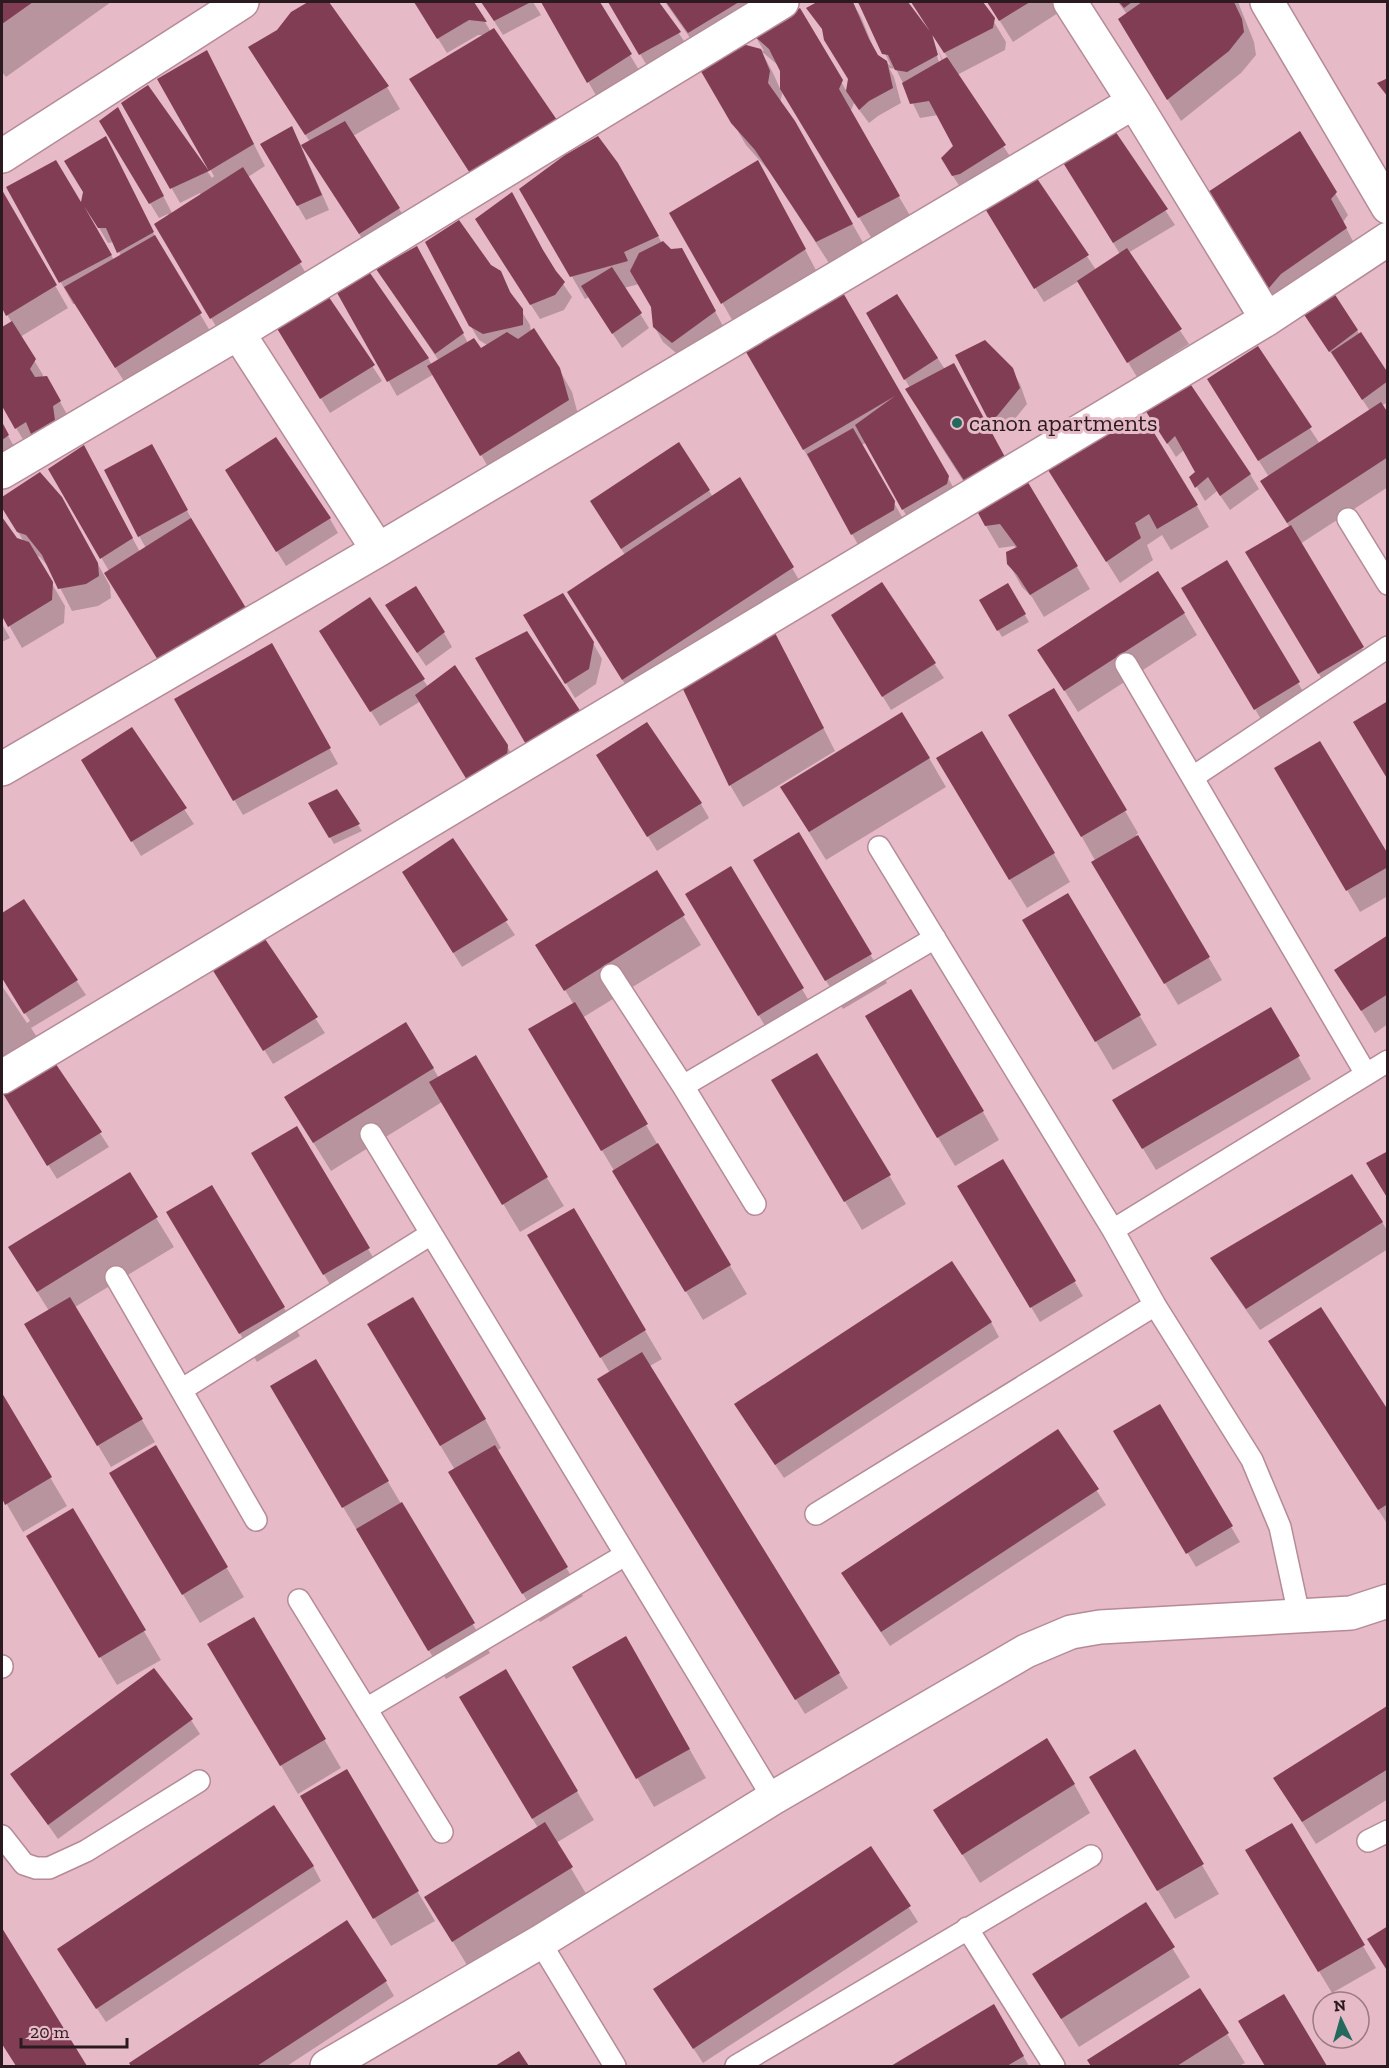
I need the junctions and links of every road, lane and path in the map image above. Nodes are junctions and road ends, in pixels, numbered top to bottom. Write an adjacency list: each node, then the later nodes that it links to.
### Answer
1 (242, 2): 6 (street)
2 (782, 2): 10 (street)
3 (1070, 2): 5 (street)
4 (1268, 2): 7 (street)
5 (1134, 102): 9 (street); 13 (street)
6 (2, 156)
7 (1388, 207)
8 (1388, 239): 9 (street)
9 (1267, 319): 24 (street)
10 (238, 333): 11 (street); 13 (street)
11 (2, 472)
12 (1348, 519): 14 (lane)
13 (378, 550): 17 (street)
14 (1388, 584)
15 (1388, 647): 18 (lane)
16 (1126, 664): 18 (lane)
17 (2, 769)
18 (1193, 777): 23 (lane)
19 (879, 847): 20 (lane)
20 (936, 938): 25 (lane); 28 (lane)
21 (611, 975): 25 (lane)
22 (1388, 1061): 23 (lane)
23 (1366, 1074): 28 (lane)
24 (2, 1077)
25 (683, 1086): 27 (lane)
26 (371, 1134): 29 (lane)
27 (755, 1204)
28 (1113, 1230): 31 (lane)
29 (430, 1234): 32 (lane); 35 (lane)
30 (116, 1277): 32 (lane)
31 (1155, 1305): 33 (lane); 38 (lane)
32 (181, 1390): 34 (lane)
33 (816, 1514)
34 (256, 1520)
35 (625, 1555): 39 (lane); 41 (lane)
36 (299, 1600): 39 (lane)
37 (1388, 1601): 38 (street)
38 (1299, 1615): 41 (street)
39 (366, 1709): 43 (lane)
40 (199, 1782): 44 (lane)
41 (773, 1798): 48 (street)
42 (1388, 1831): 45 (lane)
43 (442, 1832)
44 (2, 1836)
45 (1368, 1841)
46 (1091, 1856): 47 (lane)
47 (967, 1928): 51 (lane); 52 (lane)
48 (540, 1942): 49 (street); 50 (lane)
49 (327, 2067)
50 (615, 2067)
51 (736, 2067)
52 (1054, 2067)

